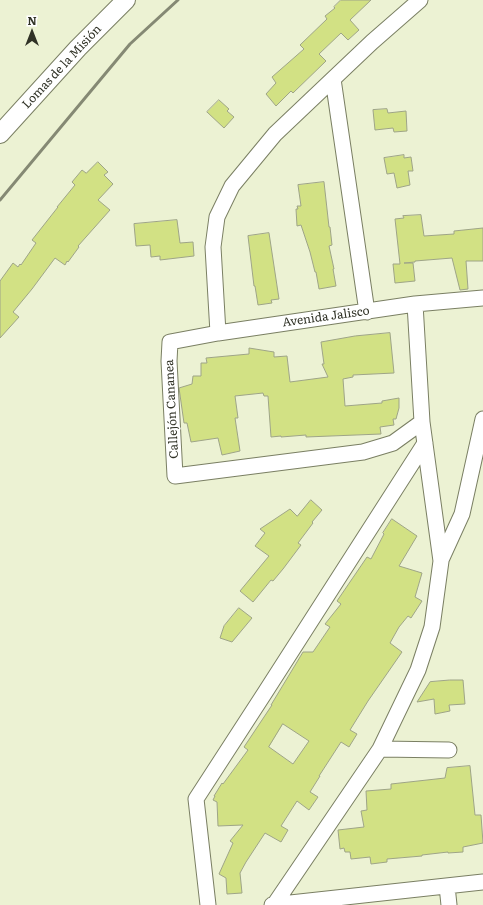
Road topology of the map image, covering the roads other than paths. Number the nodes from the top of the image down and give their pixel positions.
1 (126, 0) edge
2 (420, 0) edge
3 (333, 79) junction
4 (0, 134) edge
5 (483, 298) edge
6 (415, 304) junction
7 (367, 312) junction
8 (218, 333) junction
9 (170, 342) joint
10 (483, 419) edge
11 (422, 422) junction
12 (425, 443) junction
13 (441, 561) junction
14 (380, 749) junction
15 (449, 750) dead end
16 (483, 882) edge
17 (447, 886) junction
18 (208, 905) edge
19 (273, 905) edge
20 (448, 905) edge

1 - 4 street, Lomas de la Misión
2 - 3 street
3 - 7 street
3 - 8 street
5 - 6 street, Avenida Jalisco
6 - 7 street, Avenida Jalisco
6 - 11 street
7 - 8 street, Avenida Jalisco
8 - 9 street, Avenida Jalisco
9 - 11 street, Callejón Cananea
10 - 13 street
11 - 12 street
12 - 13 street
12 - 18 street
13 - 14 street
14 - 15 street
14 - 19 street
16 - 17 street
17 - 19 street
17 - 20 street

